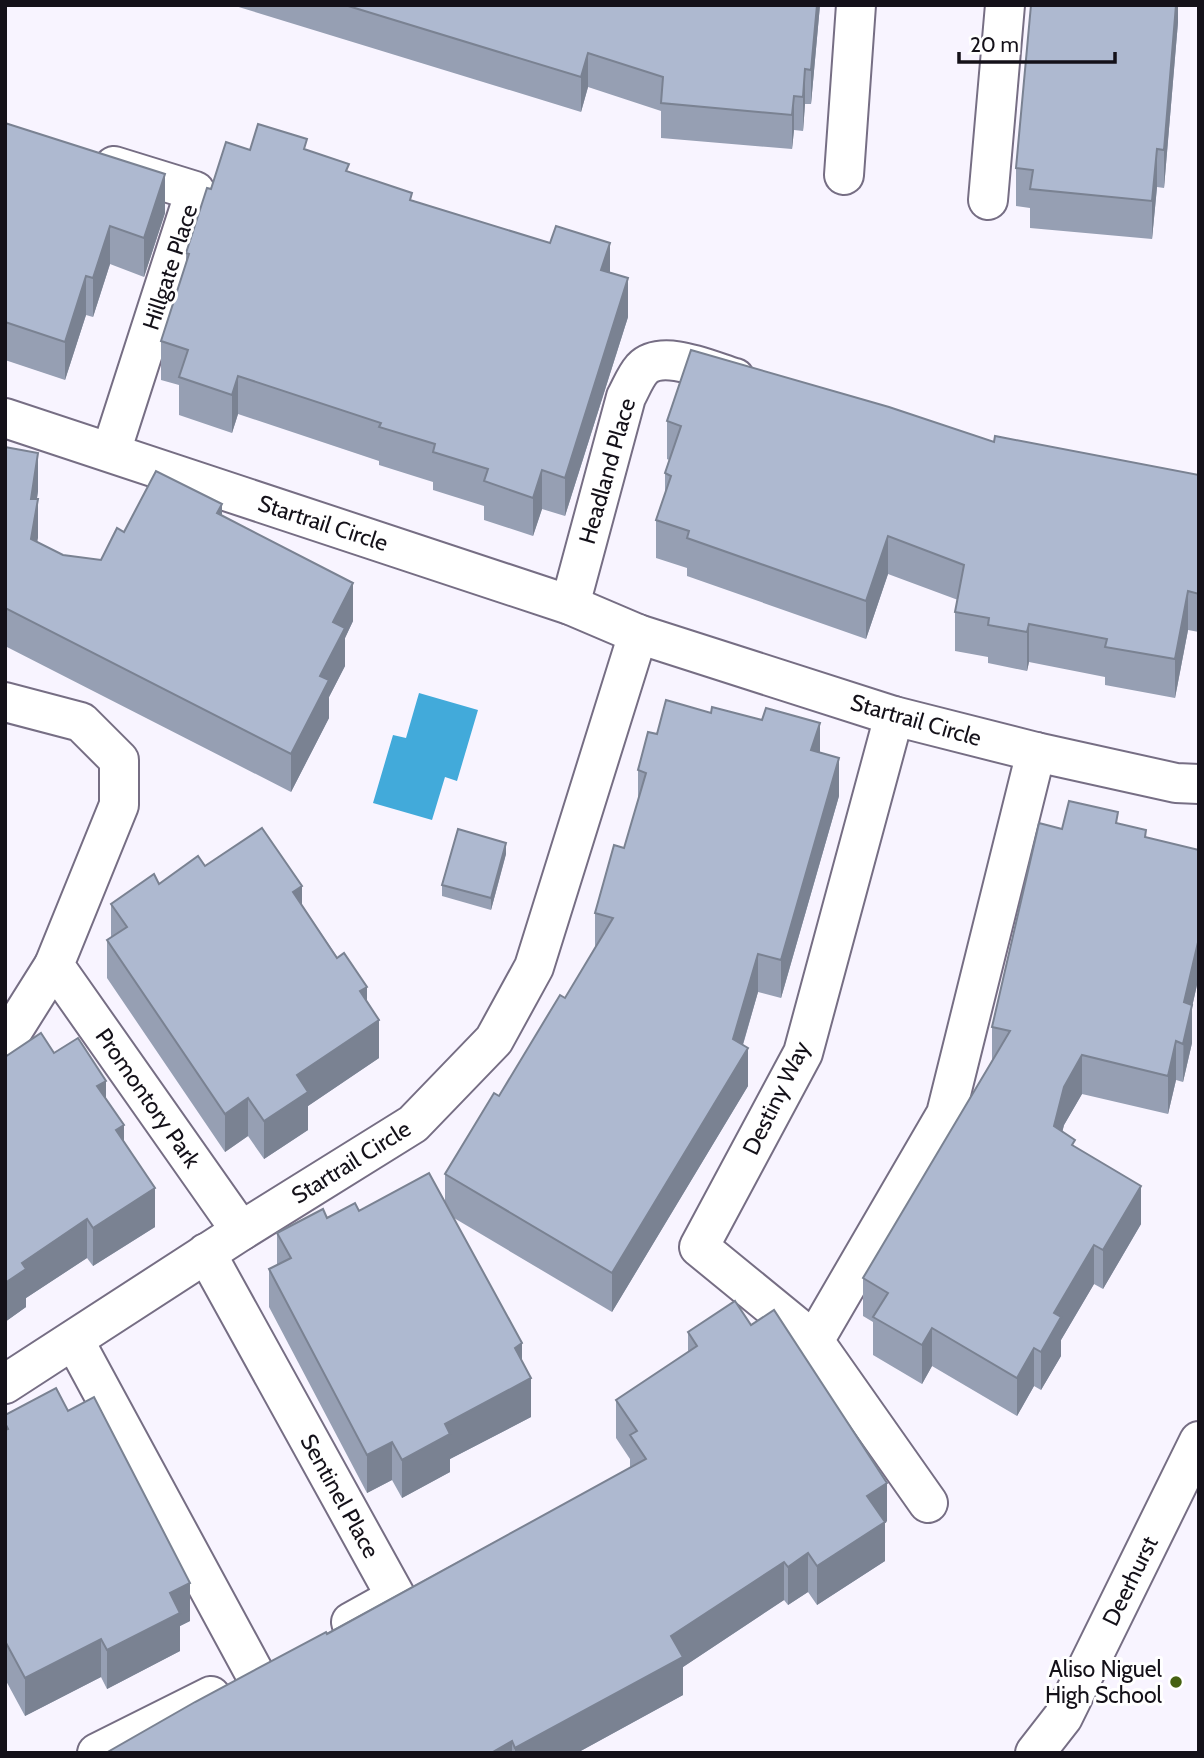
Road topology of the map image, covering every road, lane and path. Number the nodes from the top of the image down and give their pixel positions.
1 (856, 5) edge
2 (1005, 5) edge
3 (81, 156) edge
4 (844, 175) dead end
5 (988, 200) dead end
6 (762, 386) edge
7 (5, 418) edge
8 (111, 452) junction
9 (570, 605) junction
10 (638, 634) junction
11 (5, 702) edge
12 (894, 716) junction
13 (1037, 752) junction
14 (1199, 784) edge
15 (54, 965) junction
16 (5, 1043) edge
17 (241, 1231) junction
18 (206, 1253) junction
19 (74, 1340) junction
20 (814, 1341) junction
21 (5, 1384) edge
22 (1199, 1441) edge
23 (928, 1503) dead end
24 (326, 1636) edge
25 (290, 1655) edge
26 (255, 1674) junction
27 (97, 1753) edge
28 (1035, 1753) edge

1 - 4 street
2 - 5 street
3 - 8 street, Hillgate Place
6 - 9 street, Headland Place
7 - 8 street, Startrail Circle
8 - 9 street, Startrail Circle
9 - 10 street, Startrail Circle
10 - 12 street, Startrail Circle
10 - 17 street, Startrail Circle
11 - 15 street
12 - 13 street, Startrail Circle
12 - 20 street, Destiny Way
13 - 14 street, Startrail Circle
13 - 20 street
15 - 16 street
15 - 17 street, Promontory Park
17 - 18 street, Startrail Circle
18 - 19 street, Startrail Circle
18 - 24 street, Sentinel Place
19 - 21 street, Startrail Circle
19 - 26 street
20 - 23 street, Destiny Way
22 - 28 street, Deerhurst
25 - 26 street
26 - 27 street

